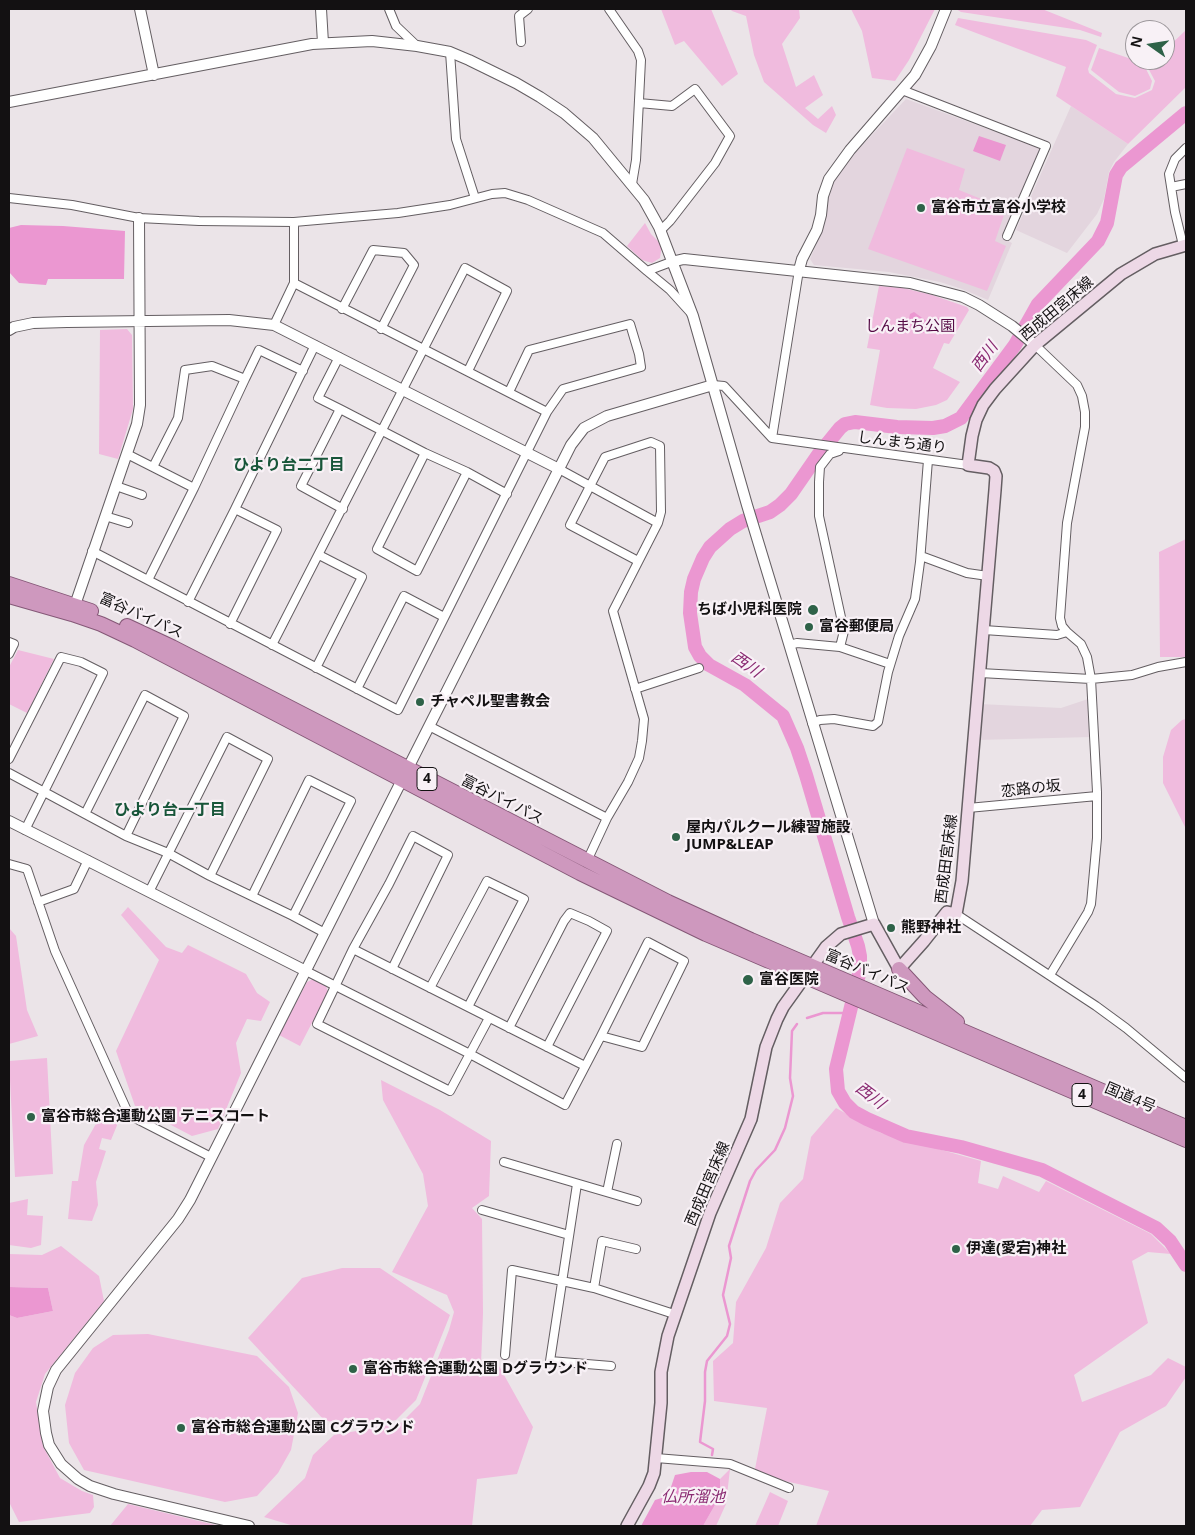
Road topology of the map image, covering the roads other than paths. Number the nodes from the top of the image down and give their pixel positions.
1 (140, 9) edge
2 (321, 9) edge
3 (389, 9) edge
4 (528, 9) edge
5 (610, 9) edge
6 (946, 9) edge
7 (521, 42) dead end
8 (323, 43) junction
9 (418, 46) junction
10 (450, 52) junction
11 (154, 75) junction
12 (902, 90) junction
13 (9, 102) edge
14 (639, 103) junction
15 (1186, 148) edge
16 (632, 184) junction
17 (1186, 184) edge
18 (1172, 187) junction
19 (9, 198) edge
20 (475, 198) junction
21 (139, 218) junction
22 (294, 222) junction
23 (660, 231) junction
24 (1007, 236) dead end
25 (1185, 245) edge
26 (671, 262) junction
27 (799, 270) junction
28 (647, 271) junction
29 (294, 283) junction
30 (342, 309) junction
31 (693, 316) junction
32 (140, 321) junction
33 (274, 325) junction
34 (381, 329) junction
35 (9, 330) edge
36 (1032, 342) junction
37 (315, 345) junction
38 (423, 349) junction
39 (339, 357) junction
40 (303, 371) junction
41 (468, 371) junction
42 (246, 380) junction
43 (713, 385) junction
44 (402, 389) junction
45 (509, 392) junction
46 (340, 409) junction
47 (547, 412) junction
48 (382, 430) junction
49 (772, 438) junction
50 (836, 448) junction
51 (527, 452) junction
52 (425, 453) junction
53 (127, 454) junction
54 (928, 460) junction
55 (968, 465) junction
56 (154, 467) junction
57 (559, 469) junction
58 (467, 472) junction
59 (116, 486) junction
60 (590, 486) junction
61 (194, 488) junction
62 (507, 494) junction
63 (142, 495) dead end
64 (236, 509) junction
65 (343, 509) junction
66 (105, 516) junction
67 (128, 522) dead end
68 (658, 523) junction
69 (92, 552) junction
70 (319, 555) junction
71 (920, 556) junction
72 (638, 561) junction
73 (988, 576) junction
74 (148, 580) junction
75 (9, 584) edge
76 (9, 596) edge
77 (188, 602) junction
78 (75, 605) junction
79 (444, 618) junction
80 (230, 624) junction
81 (984, 630) junction
82 (1067, 632) junction
83 (9, 642) edge
84 (789, 645) junction
85 (272, 646) junction
86 (840, 647) junction
87 (9, 654) edge
88 (1186, 662) edge
89 (890, 664) junction
90 (316, 668) junction
91 (699, 668) dead end
92 (980, 673) junction
93 (1091, 679) junction
94 (357, 688) junction
95 (635, 688) junction
96 (812, 723) junction
97 (429, 726) junction
98 (9, 759) edge
99 (9, 773) edge
100 (405, 774) junction
101 (45, 792) junction
102 (1097, 796) junction
103 (968, 808) junction
104 (86, 814) junction
105 (607, 818) junction
106 (9, 821) edge
107 (26, 830) junction
108 (126, 836) junction
109 (168, 854) junction
110 (88, 860) junction
111 (587, 861) junction
112 (9, 864) edge
113 (210, 876) junction
114 (149, 892) junction
115 (252, 896) junction
116 (38, 902) junction
117 (956, 914) junction
118 (293, 916) junction
119 (870, 926) junction
120 (325, 933) junction
121 (353, 949) junction
122 (392, 968) junction
123 (899, 969) junction
124 (306, 971) junction
125 (809, 971) junction
126 (1050, 974) junction
127 (336, 987) junction
128 (430, 988) junction
129 (468, 1007) junction
130 (489, 1018) junction
131 (509, 1028) junction
132 (601, 1036) junction
133 (981, 1046) junction
134 (547, 1047) junction
135 (470, 1054) junction
136 (585, 1066) junction
137 (1186, 1078) edge
138 (1186, 1127) edge
139 (1186, 1140) edge
140 (617, 1144) dead end
141 (211, 1157) junction
142 (504, 1162) dead end
143 (577, 1184) junction
144 (607, 1192) junction
145 (637, 1201) dead end
146 (482, 1210) dead end
147 (569, 1235) junction
148 (636, 1249) dead end
149 (562, 1281) junction
150 (594, 1288) junction
151 (674, 1314) junction
152 (505, 1355) dead end
153 (611, 1366) dead end
154 (656, 1458) junction
155 (788, 1488) dead end
156 (249, 1526) edge
157 (627, 1526) edge

1 - 11 street
2 - 8 street
3 - 9 street
4 - 7 street
5 - 14 street
6 - 12 street
8 - 9 street
8 - 11 street
9 - 10 street
10 - 16 street
10 - 20 street
11 - 13 street
12 - 24 street
12 - 27 street
14 - 16 street
14 - 23 street
15 - 18 street
16 - 23 street
17 - 18 street
18 - 25 street
19 - 21 street
20 - 22 street
20 - 28 street
21 - 22 street
21 - 32 street
22 - 29 street
23 - 26 street
25 - 36 main road, 西成田宮床線
26 - 27 street
26 - 28 street
26 - 31 street
27 - 36 street
27 - 49 street
28 - 31 street
29 - 30 street
29 - 33 street
30 - 34 street
30 - 34 street
31 - 43 street
32 - 33 street
32 - 35 street
32 - 53 street
33 - 37 street
34 - 38 street
36 - 55 main road, 西成田宮床線
36 - 82 street
37 - 39 street
37 - 40 street
38 - 41 street
38 - 41 street
38 - 44 street
39 - 44 street
39 - 46 street
40 - 42 street
40 - 64 street
41 - 45 street
42 - 56 street
42 - 61 street
43 - 49 street
43 - 57 street
43 - 84 street
44 - 48 street
44 - 51 street
45 - 47 street
45 - 47 street
46 - 48 street
46 - 65 street
47 - 51 street
48 - 52 street
48 - 65 street
49 - 50 street, しんまち通り
50 - 54 street, しんまち通り
50 - 86 street
51 - 57 street
51 - 62 street
52 - 58 street
52 - 58 street
53 - 56 street
53 - 59 street
54 - 55 street, しんまち通り
54 - 71 street
55 - 73 main road, 西成田宮床線
56 - 61 street
57 - 60 street
57 - 97 street
58 - 62 street
59 - 63 street
59 - 66 street
60 - 68 street
60 - 68 street
60 - 72 street
61 - 74 street
62 - 79 street
64 - 77 street
64 - 80 street
65 - 70 street
66 - 67 street
66 - 69 street
68 - 72 street
69 - 74 street
69 - 78 street
70 - 85 street
70 - 90 street
71 - 73 street
71 - 89 street
72 - 95 street
73 - 81 main road, 西成田宮床線
74 - 77 street
75 - 78 highway, 富谷バイパス / 4
76 - 100 highway, 富谷バイパス / 4
77 - 80 street
78 - 100 highway, 富谷バイパス / 4
79 - 94 street
79 - 94 street
80 - 85 street
81 - 82 street
81 - 92 main road, 西成田宮床線
82 - 93 street
83 - 87 street
84 - 86 street
84 - 96 street
85 - 90 street
86 - 89 street
88 - 93 street
89 - 96 street
90 - 94 street
91 - 95 street
92 - 93 street
92 - 103 main road, 西成田宮床線
93 - 102 street
95 - 105 street
96 - 119 street
97 - 100 street
97 - 105 street
98 - 101 street
99 - 101 street
100 - 111 highway, 富谷バイパス / 4
100 - 120 street
100 - 125 highway, 富谷バイパス / 4
101 - 104 street
101 - 107 street
102 - 103 street, 恋路の坂
102 - 126 street
103 - 117 main road, 西成田宮床線
104 - 108 street
104 - 108 street
105 - 111 street
106 - 107 street
107 - 110 street
108 - 109 street
109 - 113 street
109 - 113 street
109 - 114 street
110 - 114 street
110 - 116 street
111 - 125 highway, 富谷バイパス / 4
112 - 116 street
113 - 115 street
114 - 124 street
115 - 118 street
115 - 118 street
116 - 141 street
117 - 123 main road, 西成田宮床線
117 - 126 street
118 - 120 street
119 - 123 main road
119 - 125 main road, 西成田宮床線
120 - 124 street
121 - 122 street
121 - 122 street
121 - 127 street
122 - 128 street
123 - 133 highway
124 - 127 street
124 - 141 street
125 - 133 highway, 富谷バイパス / 4
125 - 151 main road, 西成田宮床線
126 - 137 street
127 - 135 street
127 - 135 street
128 - 129 street
128 - 129 street
129 - 130 street
130 - 131 street
130 - 135 street
131 - 134 street
131 - 134 street
132 - 132 street
132 - 136 street
133 - 138 highway, 国道4号 / 4
133 - 139 highway, 国道4号 / 4
134 - 136 street
135 - 136 street
140 - 144 street
141 - 156 street
142 - 143 street
143 - 144 street
143 - 147 street
144 - 145 street
146 - 147 street
147 - 149 street
148 - 150 street
149 - 150 street
149 - 152 street
149 - 153 street
150 - 151 street
151 - 154 main road, 西成田宮床線
154 - 155 street
154 - 157 main road, 西成田宮床線

